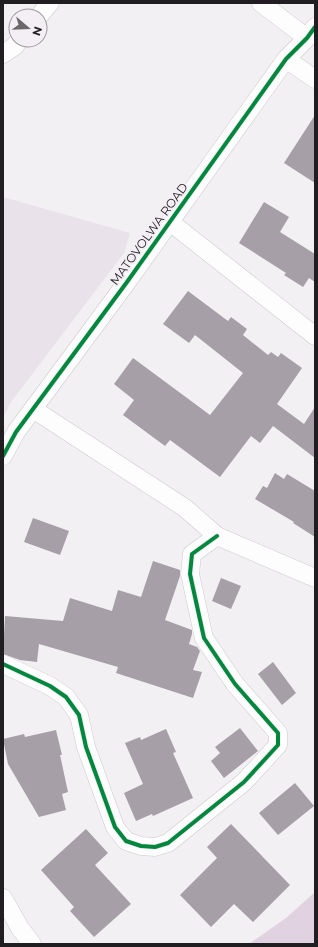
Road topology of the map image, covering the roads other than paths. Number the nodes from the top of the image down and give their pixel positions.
1 (261, 3) edge
2 (311, 32) edge
3 (12, 48) edge
4 (3, 54) edge
5 (286, 59) junction
6 (315, 78) edge
7 (170, 222) junction
8 (315, 336) edge
9 (33, 408) junction
10 (3, 456) edge
11 (217, 536) junction
12 (315, 578) edge
13 (3, 664) edge
14 (3, 898) edge
15 (32, 944) edge

1 - 2 street
2 - 5 street, MATOVOLWA ROAD
3 - 4 street
5 - 6 street
5 - 7 street, MATOVOLWA ROAD
7 - 8 street
7 - 9 street, MATOVOLWA ROAD
9 - 10 street, MATOVOLWA ROAD
9 - 11 street
11 - 12 street
11 - 13 street
14 - 15 street

